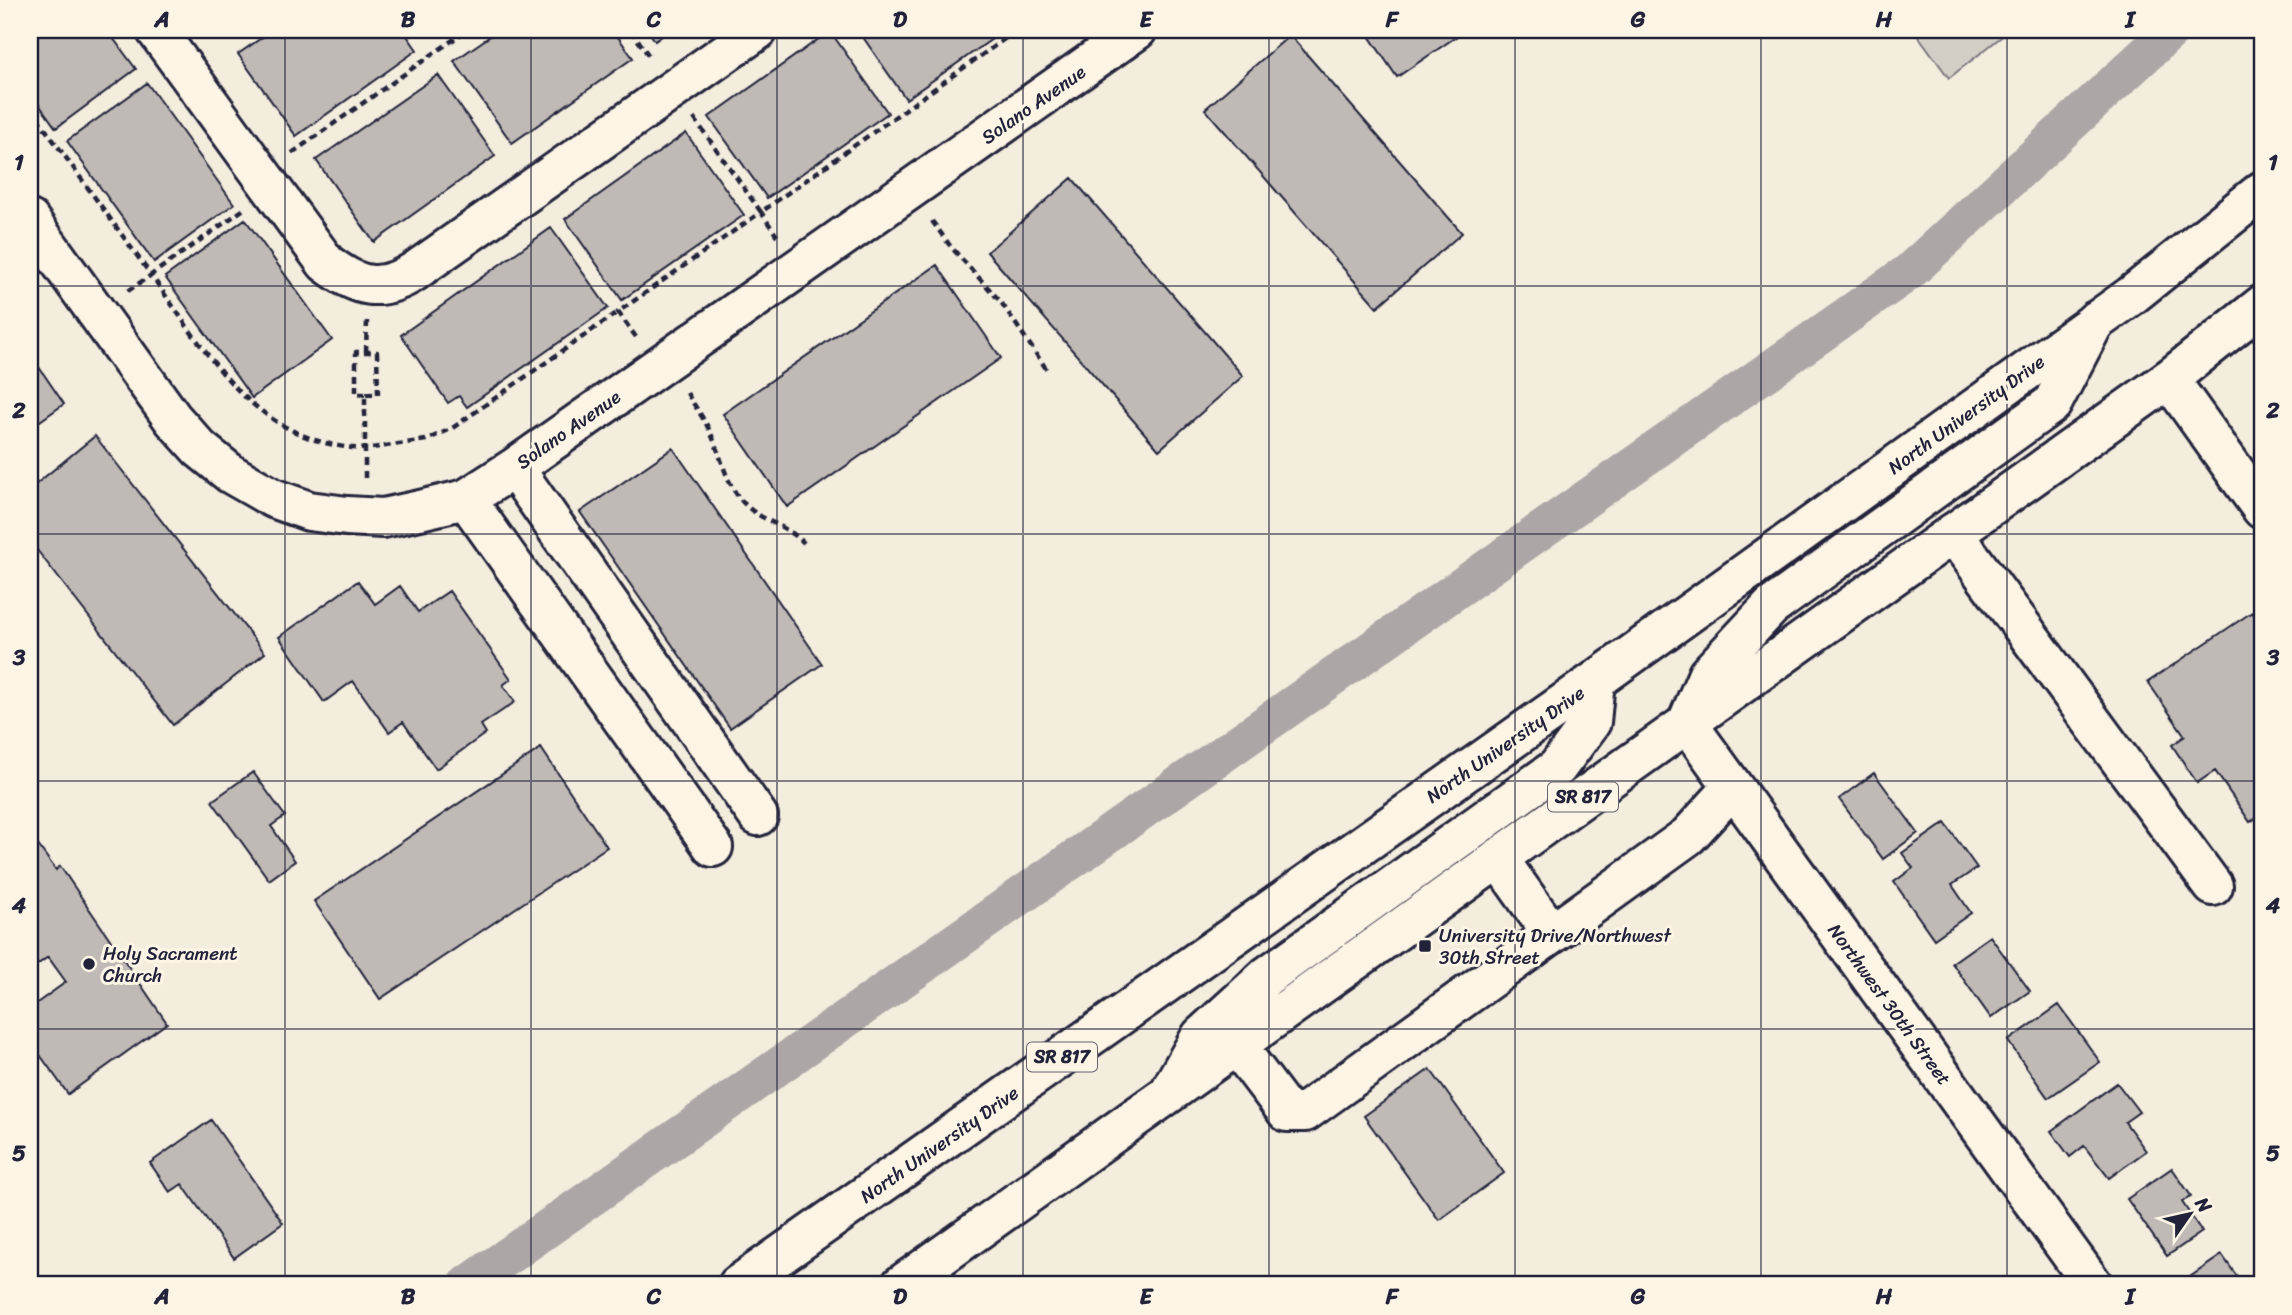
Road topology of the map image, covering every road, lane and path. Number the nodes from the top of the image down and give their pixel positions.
1 (467, 30) edge
2 (631, 30) edge
3 (758, 30) edge
4 (1017, 30) edge
5 (1052, 30) edge
6 (1138, 30) edge
7 (173, 36) edge
8 (1058, 39) dead end
9 (653, 61) dead end
10 (30, 108) edge
11 (692, 116) dead end
12 (291, 154) dead end
13 (2262, 191) edge
14 (248, 206) dead end
15 (761, 212) junction
16 (30, 220) edge
17 (932, 221) dead end
18 (777, 236) dead end
19 (150, 275) junction
20 (128, 291) dead end
21 (2262, 305) edge
22 (618, 312) junction
23 (368, 316) dead end
24 (2095, 321) junction
25 (636, 337) dead end
26 (366, 352) junction
27 (1047, 370) dead end
28 (2169, 379) junction
29 (687, 393) dead end
30 (365, 394) junction
31 (365, 449) junction
32 (514, 468) junction
33 (365, 478) dead end
34 (466, 499) junction
35 (2262, 509) edge
36 (1953, 533) junction
37 (804, 543) dead end
38 (623, 624) junction
39 (577, 656) junction
40 (1595, 681) junction
41 (664, 682) junction
42 (618, 713) junction
43 (1687, 723) junction
44 (1733, 787) junction
45 (758, 816) dead end
46 (713, 846) dead end
47 (1498, 858) junction
48 (2213, 886) dead end
49 (1552, 933) junction
50 (1237, 1046) junction
51 (1167, 1096) junction
52 (738, 1285) edge
53 (901, 1285) edge
54 (2093, 1285) edge

1 - 12 path
2 - 9 path
3 - 7 main road
4 - 15 path
5 - 8 path
6 - 32 main road, Solano Avenue
10 - 19 path
11 - 15 path
13 - 24 main road, North University Drive / SR 817
14 - 19 path
15 - 18 path
15 - 22 path
16 - 34 main road, Solano Avenue
17 - 27 path
19 - 20 path
19 - 31 path
21 - 28 main road, SR 817
22 - 25 path
22 - 31 path
23 - 26 path
24 - 40 main road, North University Drive / SR 817
24 - 43 main road
26 - 30 path
26 - 30 path
28 - 35 main road
28 - 36 main road, SR 817
29 - 37 path
30 - 31 path
31 - 33 path
32 - 34 main road, Solano Avenue
32 - 38 main road
34 - 39 main road
36 - 43 main road, SR 817
36 - 48 main road
38 - 39 main road
38 - 41 main road
39 - 42 main road
40 - 51 main road
40 - 52 main road, North University Drive / SR 817
41 - 42 main road
41 - 45 main road
42 - 46 main road
43 - 44 main road, Northwest 30th Street
43 - 47 main road, SR 817
44 - 49 main road
44 - 54 main road, Northwest 30th Street
47 - 49 main road
47 - 50 main road, SR 817
49 - 50 main road
50 - 51 main road, SR 817
51 - 53 main road, SR 817

